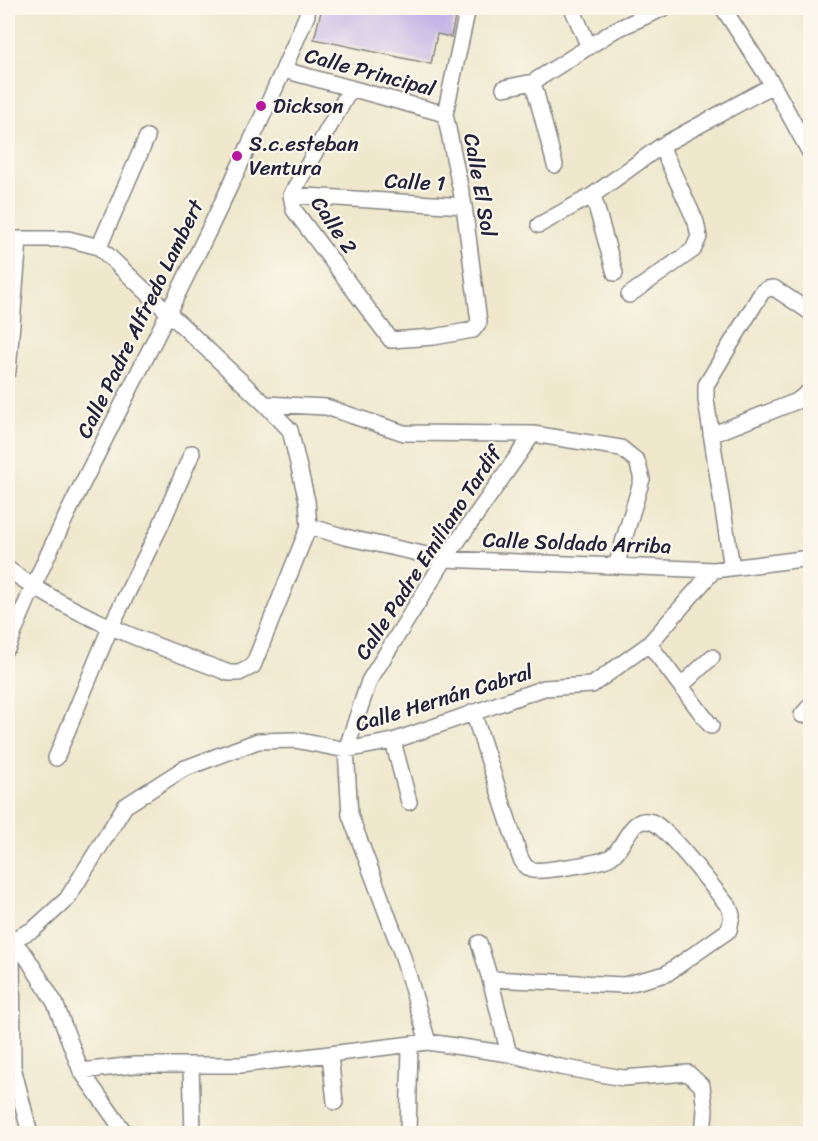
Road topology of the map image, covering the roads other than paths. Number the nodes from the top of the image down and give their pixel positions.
1 (307, 8) edge
2 (468, 8) edge
3 (572, 8) edge
4 (664, 8) edge
5 (723, 8) edge
6 (589, 47) junction
7 (284, 70) junction
8 (533, 82) junction
9 (773, 85) junction
10 (351, 88) junction
11 (504, 88) dead end
12 (445, 114) junction
13 (147, 137) dead end
14 (661, 146) junction
15 (810, 153) edge
16 (555, 165) dead end
17 (291, 195) junction
18 (593, 195) junction
19 (464, 206) junction
20 (539, 225) dead end
21 (13, 239) edge
22 (99, 247) junction
23 (615, 273) dead end
24 (629, 296) dead end
25 (810, 312) edge
26 (168, 313) junction
27 (434, 337) joint
28 (8, 371) edge
29 (810, 391) edge
30 (265, 404) junction
31 (533, 434) junction
32 (711, 435) junction
33 (192, 453) dead end
34 (309, 526) junction
35 (810, 558) edge
36 (445, 559) junction
37 (616, 566) junction
38 (732, 568) junction
39 (8, 569) edge
40 (714, 570) junction
41 (31, 587) junction
42 (110, 628) junction
43 (649, 644) junction
44 (8, 647) edge
45 (712, 657) dead end
46 (681, 686) junction
47 (473, 712) junction
48 (711, 726) dead end
49 (393, 741) junction
50 (346, 750) junction
51 (56, 758) dead end
52 (409, 802) dead end
53 (10, 940) edge
54 (479, 943) dead end
55 (490, 979) junction
56 (428, 1042) junction
57 (410, 1046) junction
58 (509, 1054) junction
59 (330, 1055) junction
60 (191, 1065) junction
61 (81, 1071) junction
62 (335, 1102) dead end
63 (30, 1134) edge
64 (125, 1134) edge
65 (193, 1134) edge
66 (408, 1134) edge
67 (703, 1134) edge

1 - 7 street, Calle Padre Alfredo Lambert
2 - 12 street, Calle El Sol
3 - 6 street
4 - 6 street
5 - 9 street
6 - 8 street
7 - 10 street, Calle Principal
7 - 26 street, Calle Padre Alfredo Lambert
8 - 11 street
8 - 16 street
9 - 14 street
9 - 15 street
10 - 12 street, Calle Principal
10 - 17 street, Calle 2
12 - 19 street, Calle El Sol
13 - 22 street
14 - 18 street
14 - 24 street
17 - 19 street, Calle 1
17 - 27 street, Calle 2
18 - 20 street
18 - 23 street
19 - 27 street, Calle El Sol
21 - 22 street
21 - 28 street
22 - 26 street
25 - 32 street
26 - 30 street
26 - 41 street, Calle Padre Alfredo Lambert
29 - 32 street
30 - 31 street
30 - 34 street
31 - 36 street, Calle Padre Emiliano Tardif
31 - 37 street
32 - 38 street
33 - 42 street
34 - 36 street, Calle Soldado Arriba
34 - 42 street
35 - 38 street, Calle Soldado Arriba
36 - 37 street, Calle Soldado Arriba
36 - 50 street, Calle Padre Emiliano Tardif
37 - 40 street, Calle Soldado Arriba
38 - 40 street, Calle Soldado Arriba
39 - 41 street
40 - 43 street, Calle Hernán Cabral
41 - 42 street
41 - 44 street, Calle Padre Alfredo Lambert
42 - 51 street
43 - 46 street
43 - 47 street, Calle Hernán Cabral
45 - 46 street
46 - 48 street
47 - 49 street, Calle Hernán Cabral
47 - 55 street
49 - 50 street, Calle Hernán Cabral
49 - 52 street
50 - 53 street, Calle Hernán Cabral
50 - 56 street, Calle Padre Emiliano Tardif
53 - 61 street
53 - 63 street
54 - 55 street
55 - 58 street
56 - 57 street
56 - 58 street
57 - 59 street
57 - 66 street
58 - 67 street
59 - 60 street
59 - 62 street
60 - 61 street
60 - 65 street
61 - 64 street

